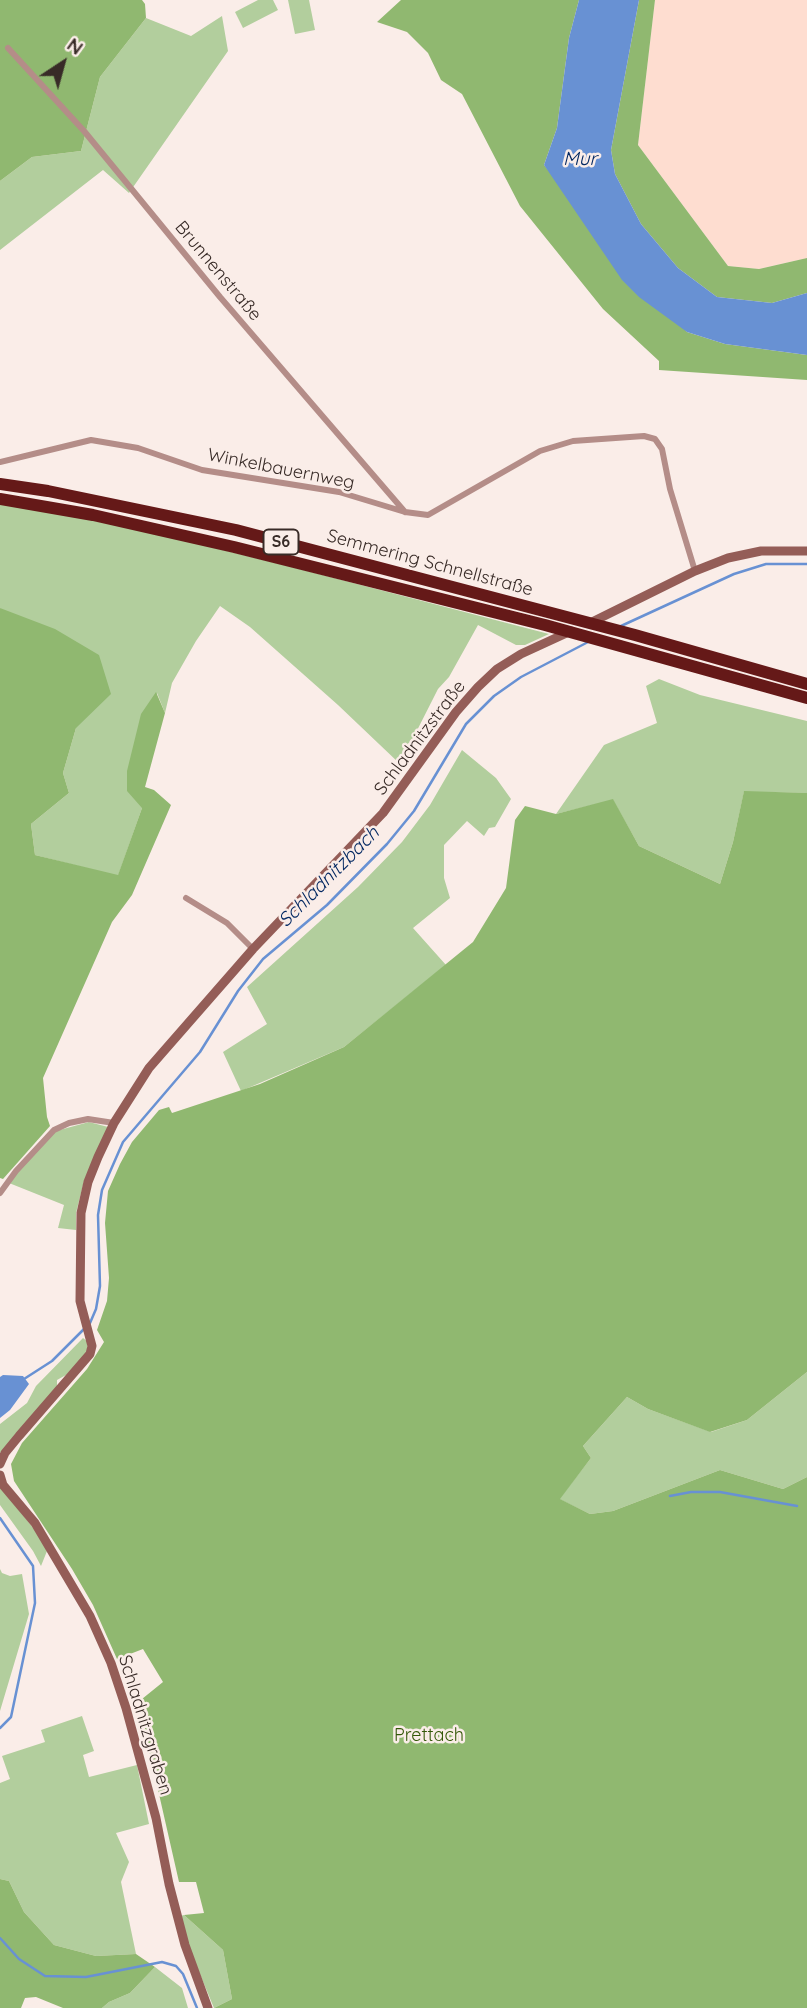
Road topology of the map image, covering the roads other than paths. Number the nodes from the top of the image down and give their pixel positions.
1 (8, 48) dead end
2 (0, 462) edge
3 (0, 484) edge
4 (0, 499) edge
5 (405, 512) junction
6 (807, 551) edge
7 (695, 571) junction
8 (807, 684) edge
9 (807, 698) edge
10 (186, 898) dead end
11 (253, 949) junction
12 (114, 1124) junction
13 (0, 1193) edge
14 (0, 1464) edge
15 (0, 1475) edge
16 (208, 2008) edge

1 - 5 street, Brunnenstraße
2 - 5 street, Winkelbauernweg
3 - 8 highway, Semmering Schnellstraße / S6
4 - 9 highway, Semmering Schnellstraße / S6
5 - 7 street, Winkelbauernweg
6 - 7 street, Schladnitzstraße
7 - 11 street, Schladnitzstraße
10 - 11 street
11 - 12 street, Schladnitzstraße
12 - 13 street
12 - 14 street
15 - 16 street, Schladnitzgraben

